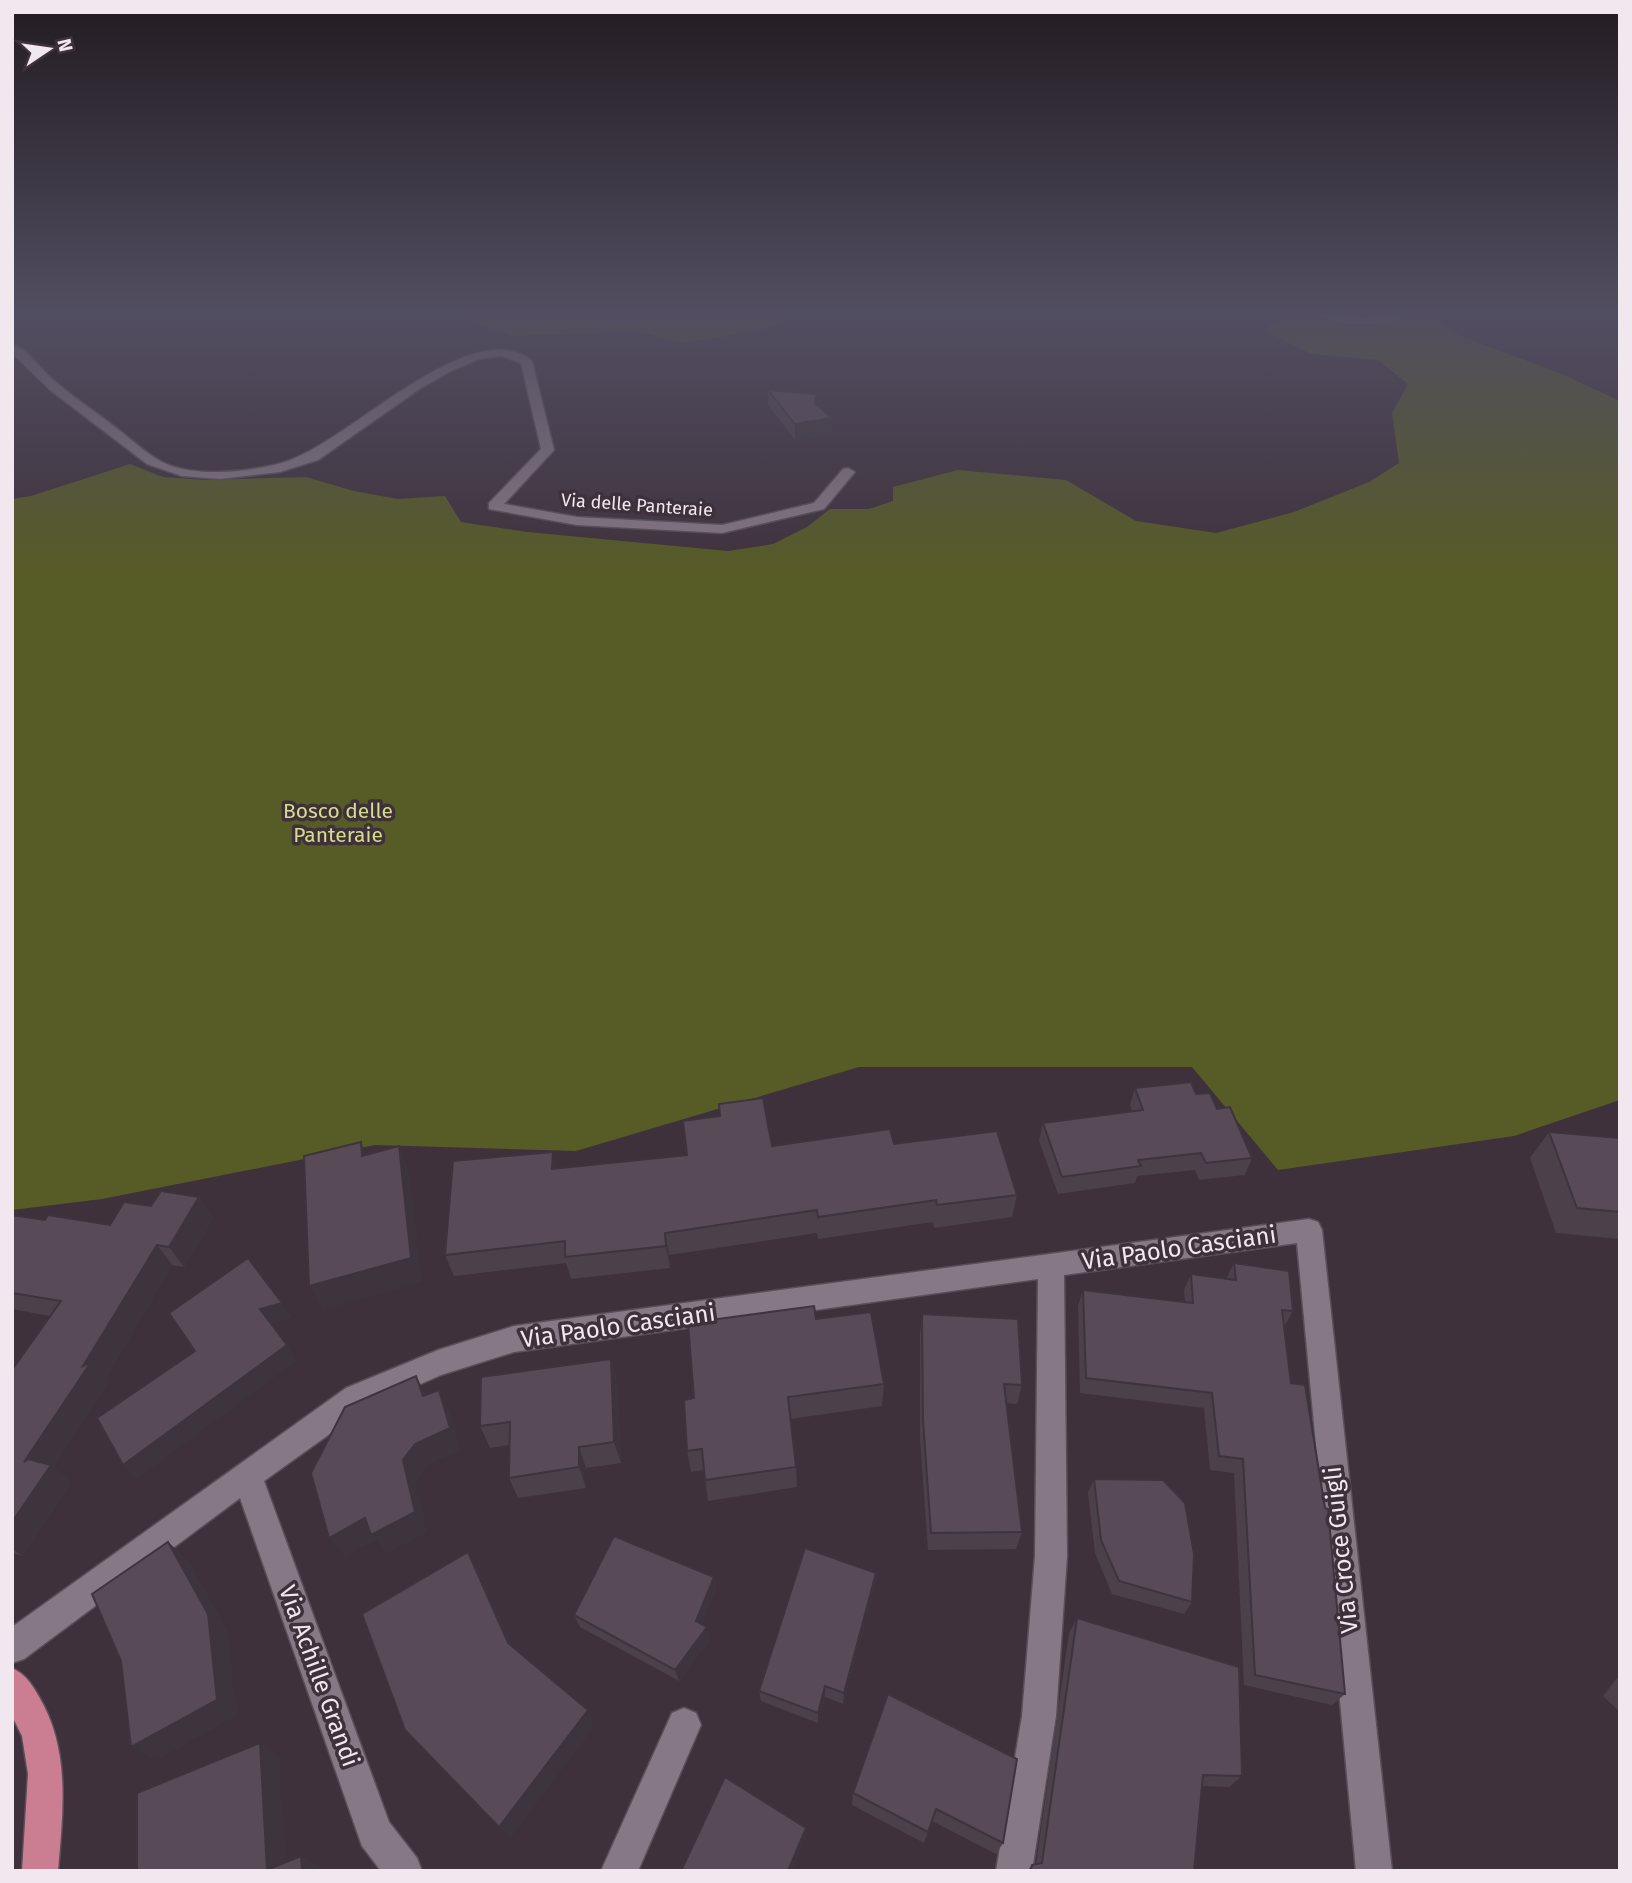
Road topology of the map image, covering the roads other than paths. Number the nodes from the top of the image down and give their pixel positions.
1 (73, 402) edge
2 (393, 402) edge
3 (536, 402) edge
4 (848, 472) dead end
5 (1309, 1230) joint
6 (1051, 1266) junction
7 (247, 1475) junction
8 (12, 1647) edge
9 (12, 1685) edge
10 (684, 1726) dead end
11 (40, 1871) edge
12 (404, 1871) edge
13 (619, 1871) edge
14 (1014, 1871) edge
15 (1374, 1871) edge

1 - 2 street, Via delle Panteraie
3 - 4 street, Via delle Panteraie
5 - 6 street, Via Paolo Casciani
5 - 15 street, Via Croce Guigli
6 - 7 street, Via Paolo Casciani
6 - 14 street
7 - 8 street, Via Paolo Casciani
7 - 12 street, Via Achille Grandi
9 - 11 main road
10 - 13 street

